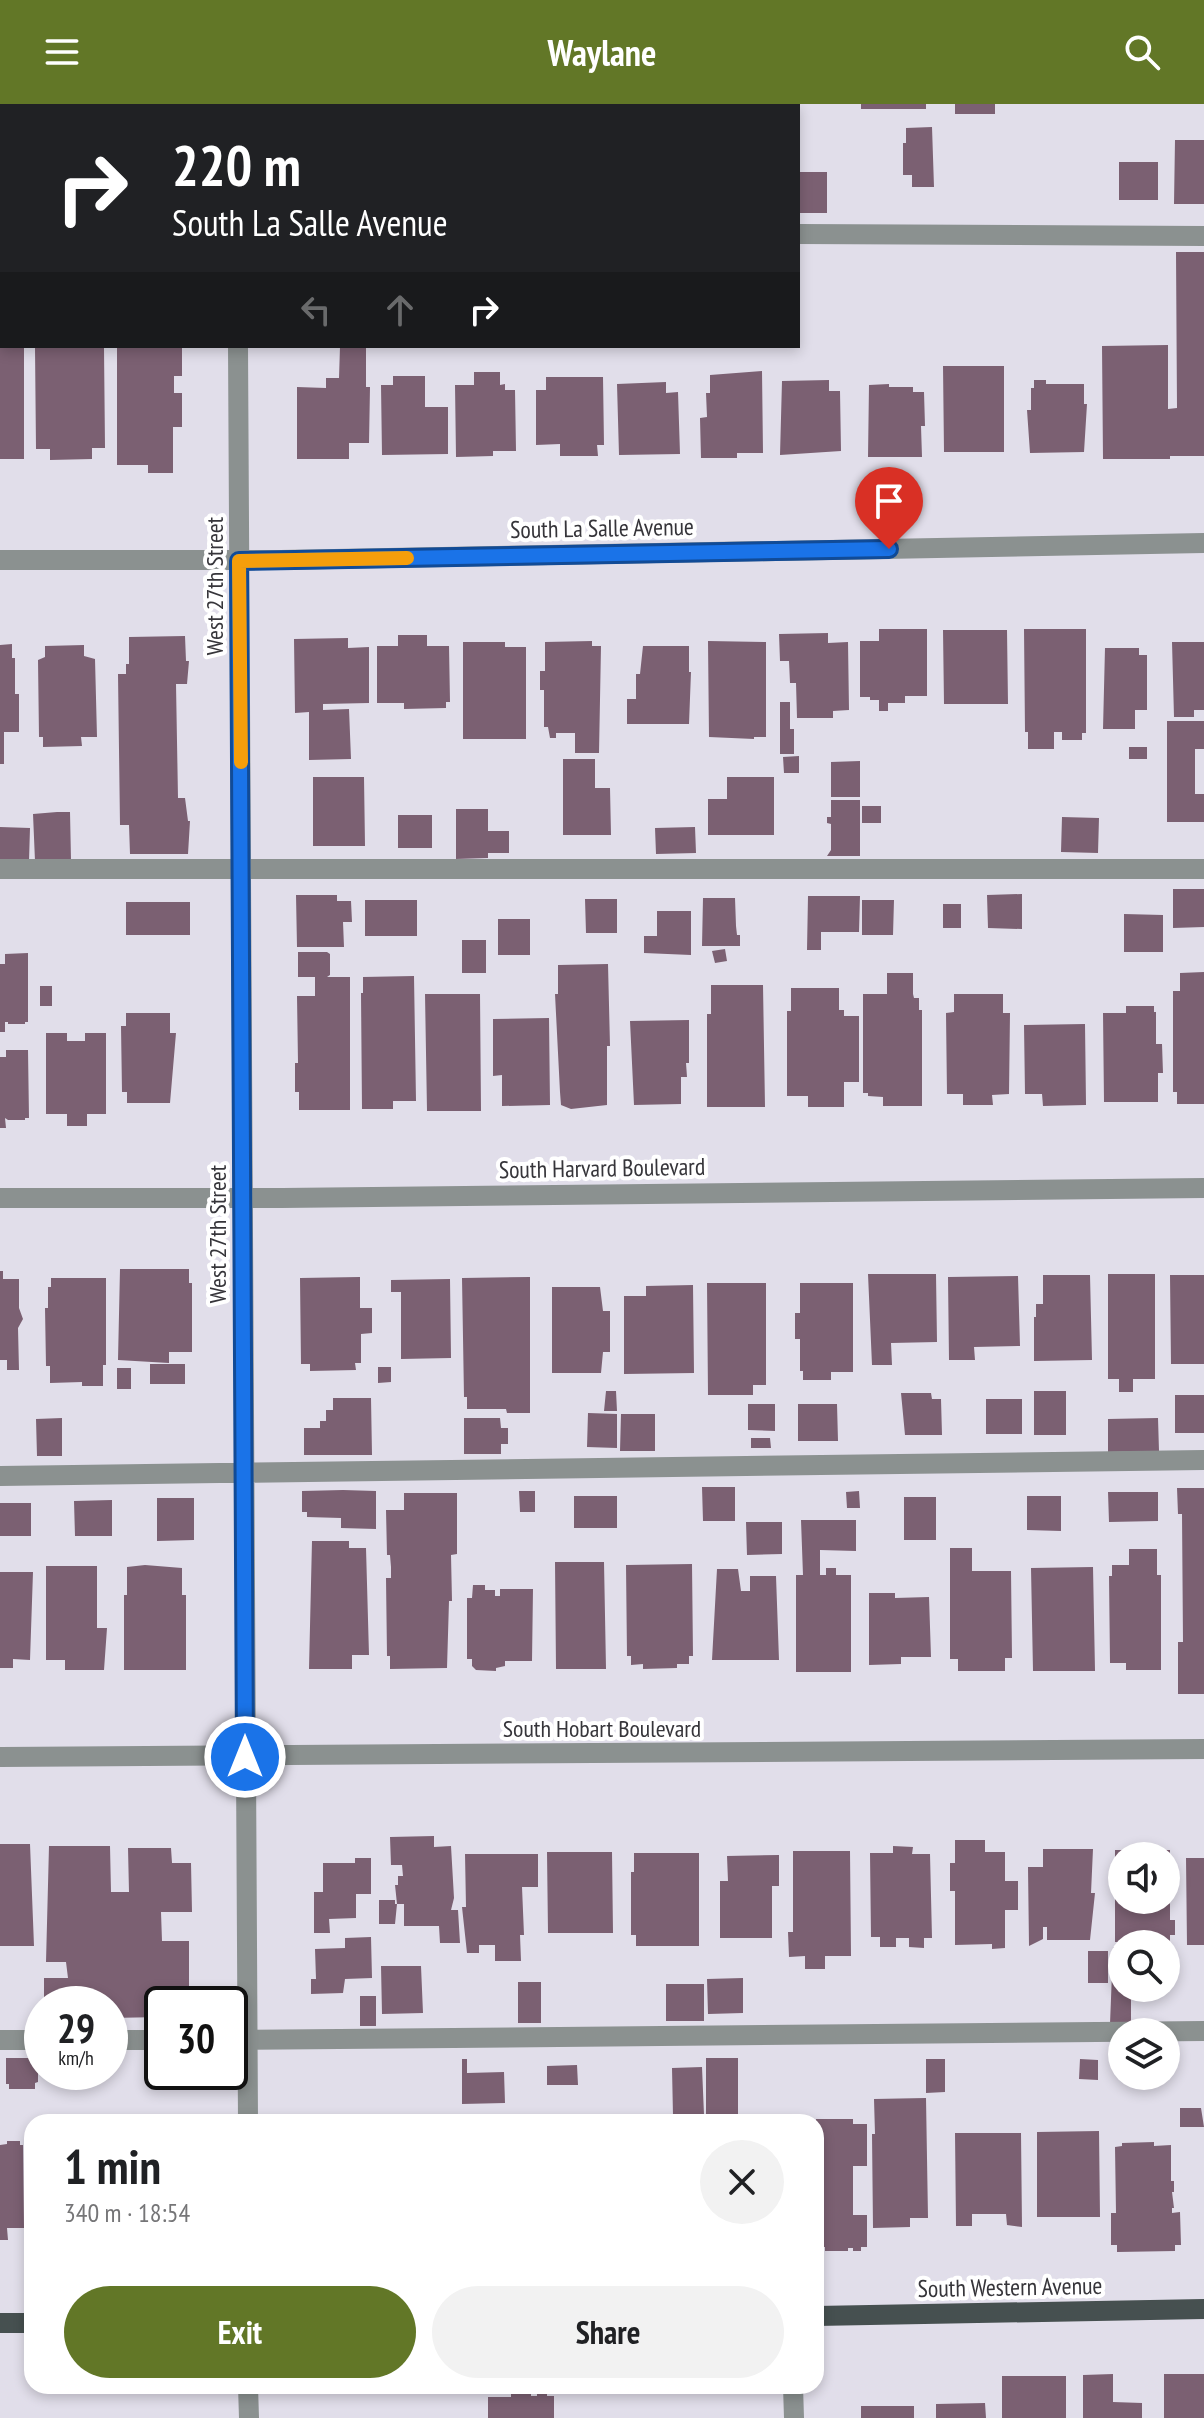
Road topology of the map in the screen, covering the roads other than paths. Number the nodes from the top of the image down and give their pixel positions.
1 (800, 234) edge
2 (1204, 236) edge
3 (238, 348) edge
4 (1204, 543) edge
5 (0, 560) edge
6 (239, 561) junction
7 (241, 868) junction
8 (0, 869) edge
9 (1204, 869) edge
10 (1204, 1188) edge
11 (0, 1198) edge
12 (243, 1198) junction
13 (1204, 1460) edge
14 (244, 1472) junction
15 (0, 1476) edge
16 (1204, 1749) edge
17 (0, 1757) edge
18 (245, 1757) junction
19 (240, 1986) edge
20 (1204, 2031) edge
21 (0, 2040) edge
22 (24, 2040) edge
23 (248, 2040) edge
24 (244, 2090) edge
25 (247, 2114) edge
26 (1204, 2309) edge
27 (824, 2316) edge
28 (0, 2323) edge
29 (24, 2323) edge
30 (248, 2394) edge
31 (793, 2394) edge
32 (249, 2418) edge
33 (794, 2418) edge

1 - 2 street
3 - 6 street, West 27th Street
4 - 6 street, South La Salle Avenue
5 - 6 street, South La Salle Avenue
6 - 7 street, West 27th Street
7 - 8 street
7 - 9 street
7 - 12 street, West 27th Street
10 - 12 street, South Harvard Boulevard
11 - 12 street, South Harvard Boulevard
12 - 14 street, West 27th Street
13 - 14 street
14 - 15 street
14 - 18 street, West 27th Street
16 - 18 street, South Hobart Boulevard
17 - 18 street, South Hobart Boulevard
18 - 19 street, West 27th Street
20 - 23 street
21 - 22 street
24 - 25 street, West 27th Street
26 - 27 main road, South Western Avenue
28 - 29 main road
30 - 32 street
31 - 33 street

